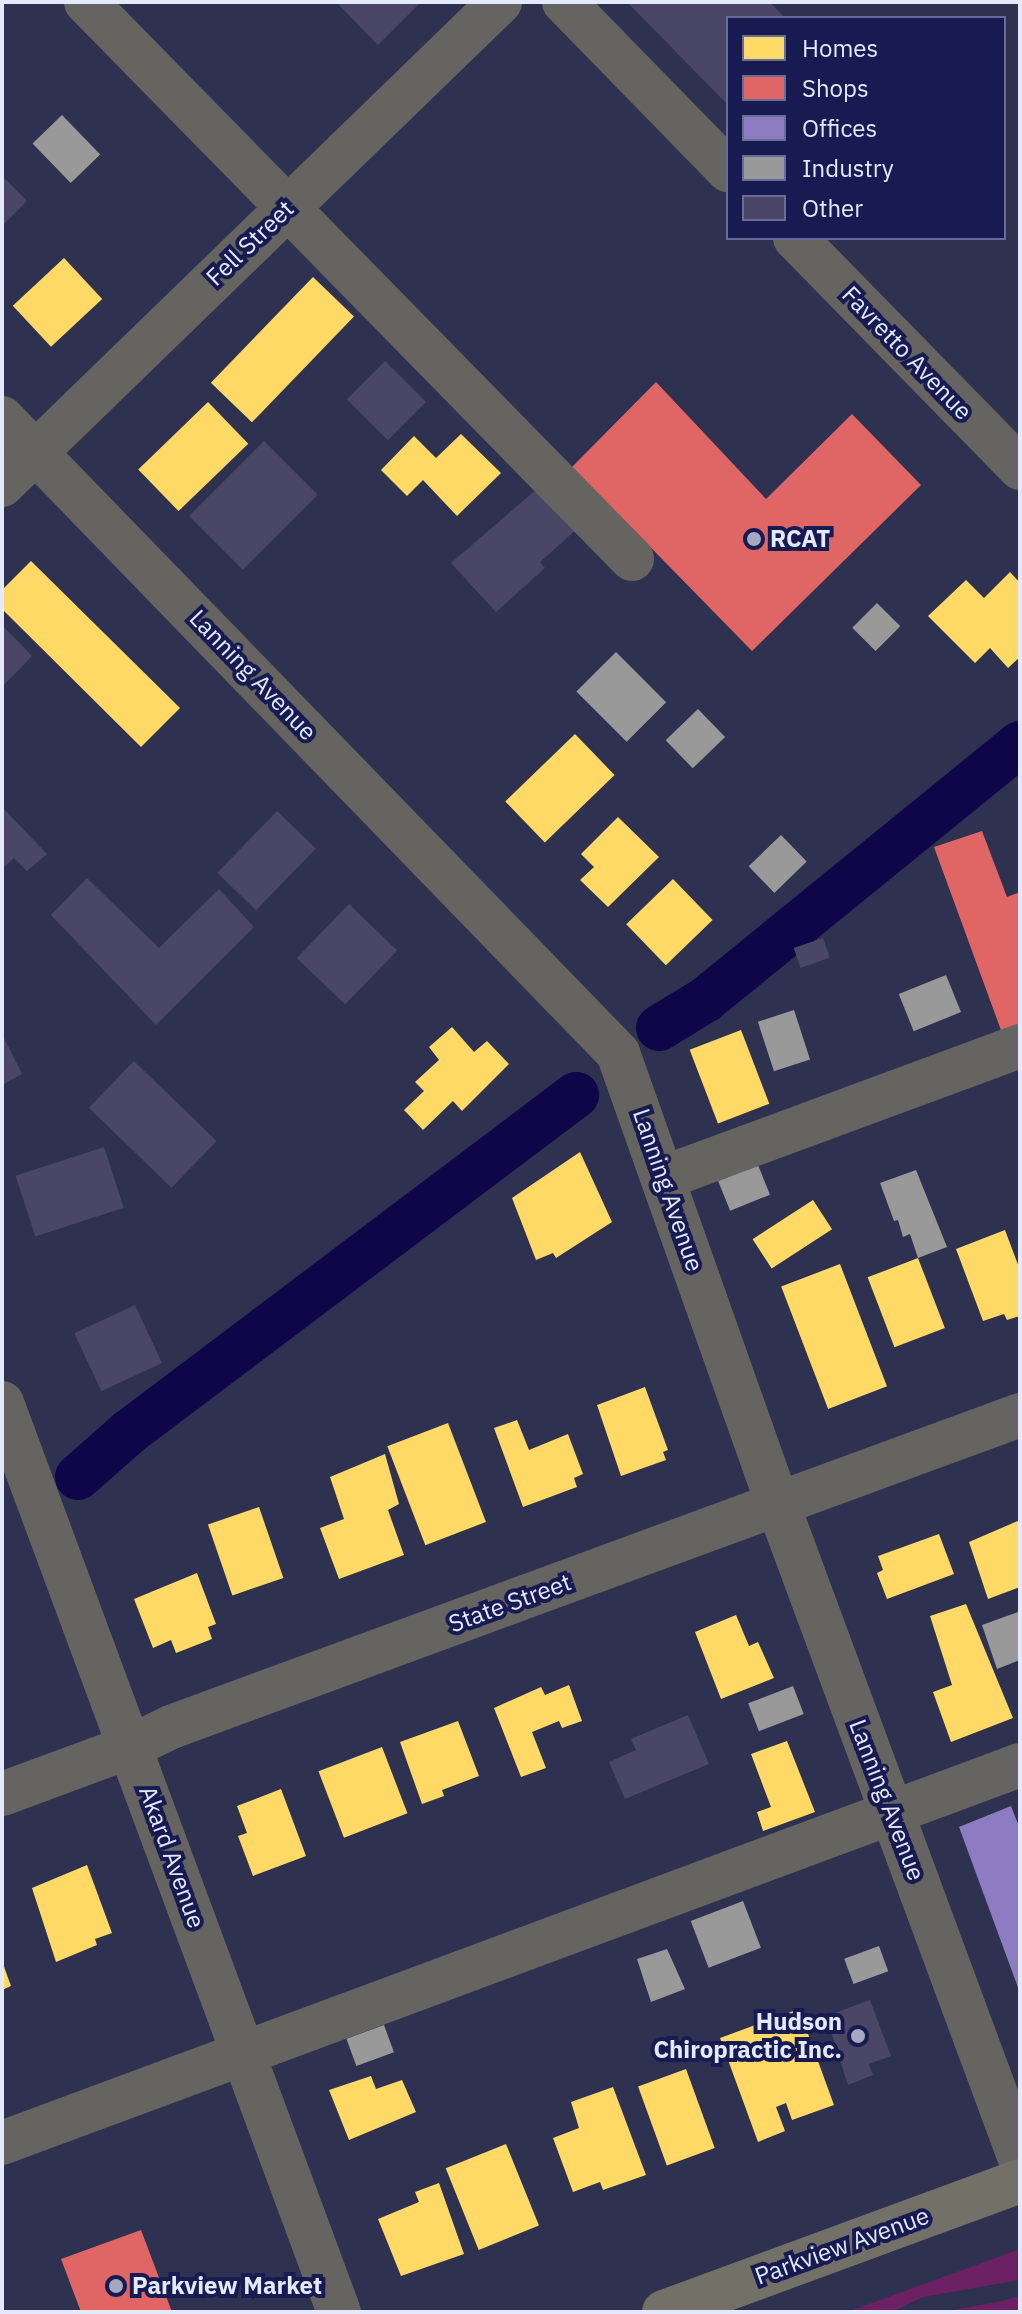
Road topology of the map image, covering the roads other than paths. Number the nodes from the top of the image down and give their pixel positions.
1 (86, 2) edge
2 (500, 2) edge
3 (564, 2) edge
4 (726, 168) edge
5 (286, 207) junction
6 (797, 240) edge
7 (2, 418) edge
8 (36, 452) junction
9 (1020, 468) edge
10 (2, 485) edge
11 (632, 559) dead end
12 (1020, 1046) edge
13 (663, 1178) junction
14 (2, 1403) edge
15 (1020, 1415) edge
16 (778, 1505) junction
17 (132, 1746) junction
18 (1020, 1765) edge
19 (2, 1794) edge
20 (890, 1813) junction
21 (243, 2054) junction
22 (2, 2143) edge
23 (1020, 2159) edge
24 (1020, 2181) edge
25 (339, 2312) edge
26 (664, 2312) edge

1 - 5 street
2 - 5 street, Fell Street
3 - 4 street
5 - 8 street, Fell Street
5 - 11 street
6 - 9 street, Favretto Avenue
7 - 8 street, Lanning Avenue
8 - 10 street, Fell Street
8 - 13 street, Lanning Avenue
12 - 13 street
13 - 16 street, Lanning Avenue
14 - 17 street, Akard Avenue
15 - 16 street, State Street
16 - 17 street, State Street
16 - 20 street, Lanning Avenue
17 - 19 street, State Street
17 - 21 street, Akard Avenue
18 - 20 street
20 - 21 street
20 - 23 street, Lanning Avenue
21 - 22 street
21 - 25 street, Akard Avenue
24 - 26 main road, Parkview Avenue

